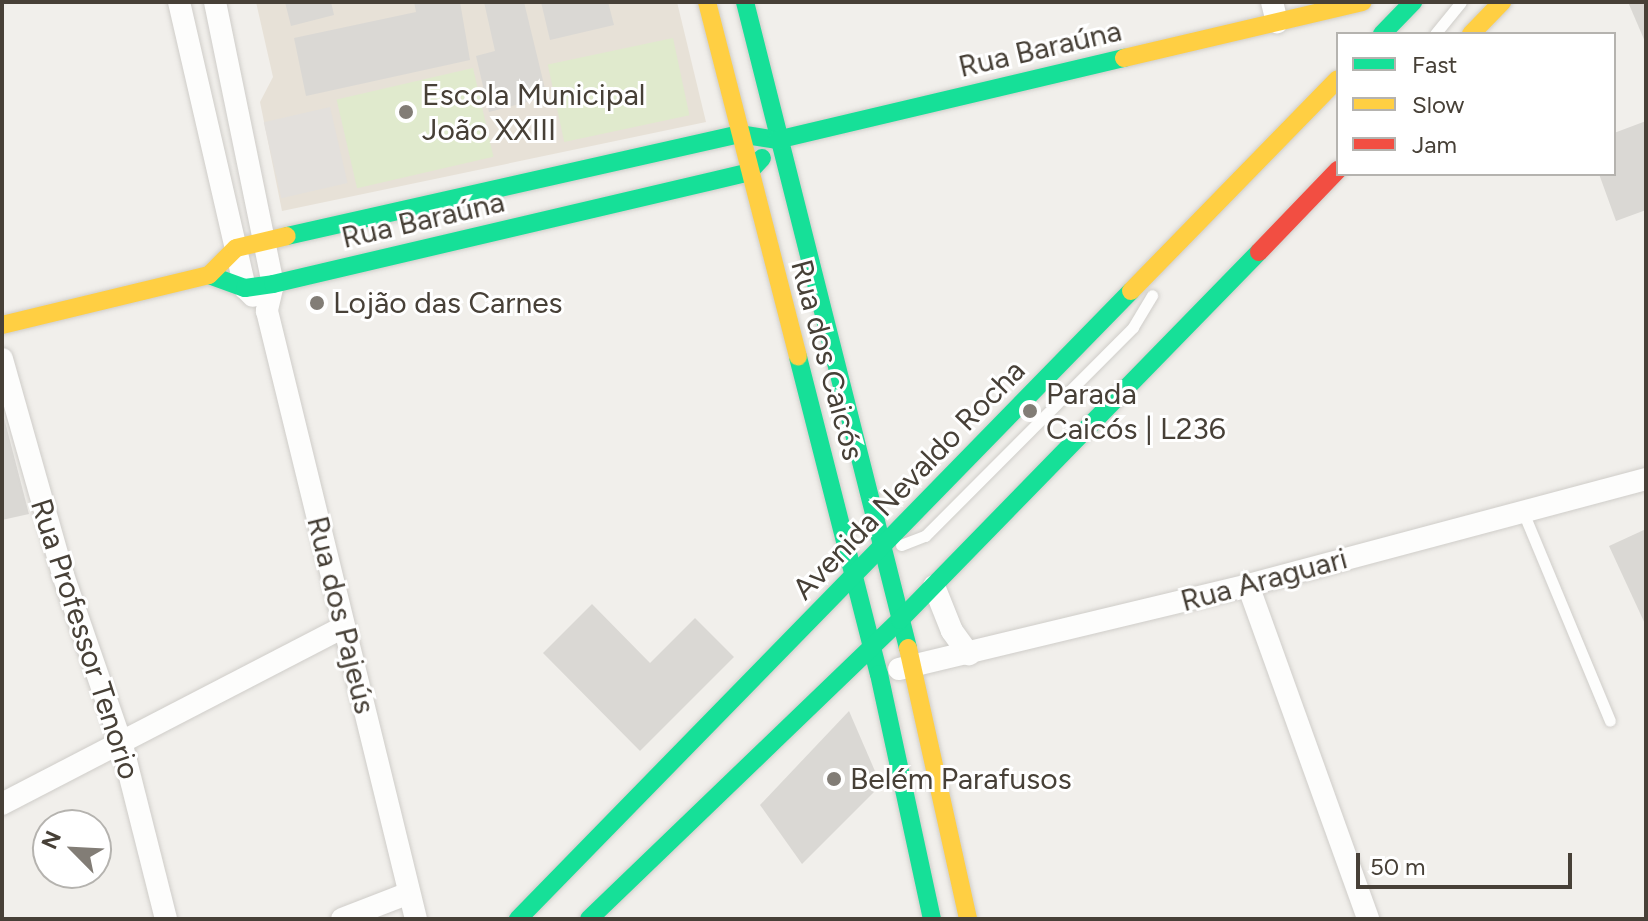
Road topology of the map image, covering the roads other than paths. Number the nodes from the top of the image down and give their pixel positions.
1 (179, 2) edge
2 (215, 2) edge
3 (707, 2) edge
4 (745, 2) edge
5 (1363, 2) edge
6 (1413, 2) edge
7 (1461, 2) edge
8 (1502, 2) edge
9 (1274, 12) edge
10 (1384, 32) edge
11 (1437, 32) edge
12 (1473, 32) edge
13 (1336, 81) edge
14 (739, 134) junction
15 (777, 140) junction
16 (749, 172) junction
17 (1336, 172) edge
18 (1186, 235) junction
19 (264, 242) junction
20 (236, 248) junction
21 (209, 275) junction
22 (273, 284) junction
23 (245, 288) junction
24 (267, 311) junction
25 (2, 325) edge
26 (2, 359) edge
27 (1646, 479) edge
28 (1523, 512) junction
29 (880, 550) junction
30 (853, 578) junction
31 (1248, 585) junction
32 (934, 586) junction
33 (900, 620) junction
34 (343, 627) junction
35 (871, 645) junction
36 (969, 654) junction
37 (912, 666) junction
38 (879, 674) junction
39 (1610, 721) dead end
40 (122, 745) junction
41 (2, 804) edge
42 (409, 893) junction
43 (166, 919) edge
44 (342, 919) edge
45 (416, 919) edge
46 (518, 919) edge
47 (589, 919) edge
48 (932, 919) edge
49 (968, 919) edge
50 (1368, 919) edge

1 - 20 street
2 - 19 street, Rua dos Pajeús
3 - 14 main road, Rua dos Caicós
4 - 15 main road, Rua dos Caicós
5 - 9 main road, Rua Baraúna
6 - 10 main road
7 - 11 lane
8 - 12 main road
9 - 15 main road, Rua Baraúna
13 - 18 main road, Avenida Nevaldo Rocha
14 - 15 main road, Rua Baraúna
14 - 16 main road, Rua dos Caicós
14 - 19 main road, Rua Baraúna
15 - 16 main road
15 - 29 main road, Rua dos Caicós
16 - 22 main road, Rua Baraúna
16 - 30 main road, Rua dos Caicós
17 - 32 main road
18 - 29 main road, Avenida Nevaldo Rocha
18 - 29 lane
19 - 20 main road, Rua Baraúna
19 - 22 street, Rua dos Pajeús
20 - 21 main road
20 - 23 street
21 - 23 main road, Rua Baraúna
21 - 25 main road
22 - 23 main road, Rua Baraúna
22 - 24 street, Rua dos Pajeús
23 - 24 street
24 - 34 street, Rua dos Pajeús
26 - 40 street, Rua Professor Tenorio
27 - 28 street, Rua Araguari
28 - 31 street, Rua Araguari
28 - 39 lane
29 - 30 main road, Avenida Nevaldo Rocha
29 - 33 main road, Rua dos Caicós
30 - 35 main road, Rua dos Caicós
30 - 46 main road, Avenida Nevaldo Rocha
31 - 36 street, Rua Araguari
31 - 50 street
32 - 33 main road
32 - 36 street
33 - 35 main road
33 - 37 main road, Rua dos Caicós
34 - 40 street
34 - 42 street, Rua dos Pajeús
35 - 38 main road, Rua dos Caicós
35 - 47 main road
36 - 37 street, Rua Araguari
37 - 38 street, Rua Araguari
37 - 49 main road, Rua dos Caicós
38 - 48 main road, Rua dos Caicós
40 - 41 street
40 - 43 street, Rua Professor Tenorio
42 - 44 street
42 - 45 street, Rua dos Pajeús

